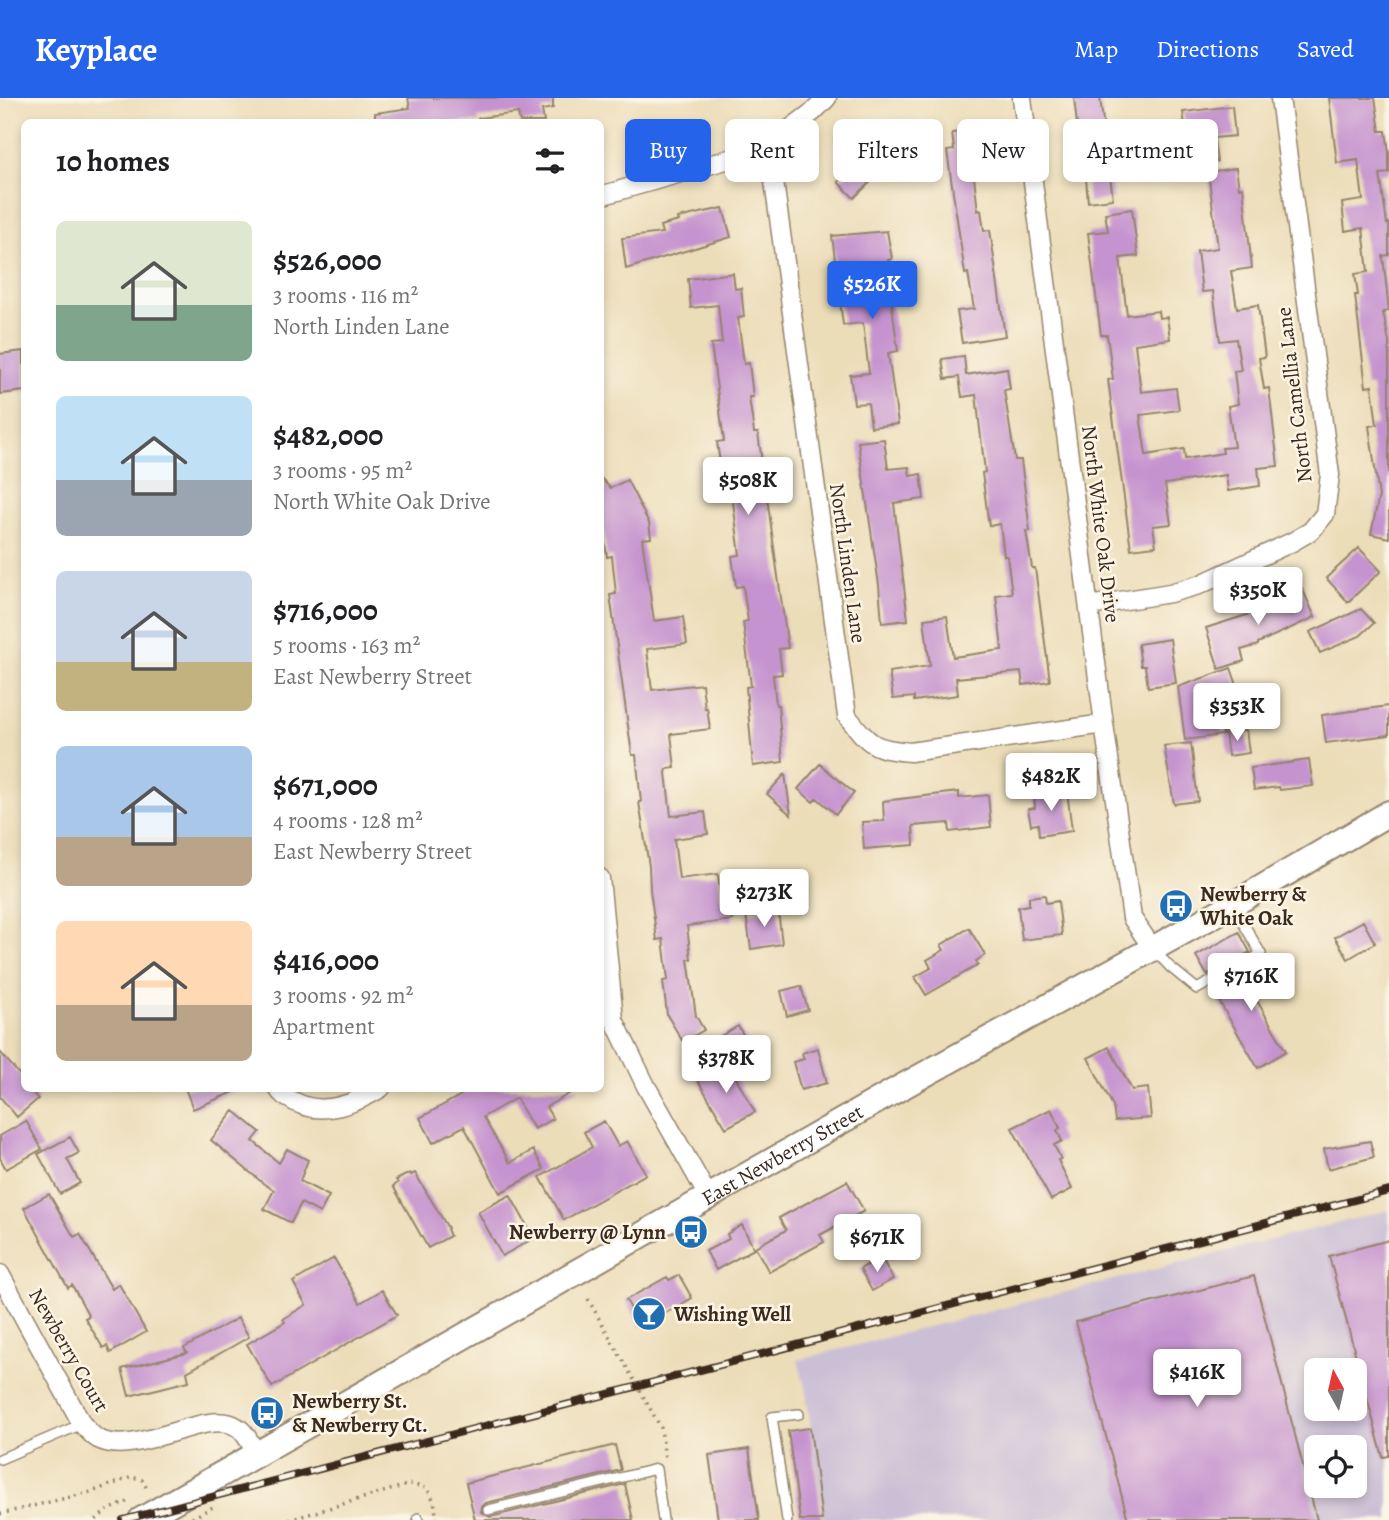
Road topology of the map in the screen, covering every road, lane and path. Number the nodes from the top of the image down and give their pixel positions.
1 (827, 98) edge
2 (1022, 98) edge
3 (1280, 98) edge
4 (804, 119) edge
5 (725, 160) edge
6 (774, 182) edge
7 (604, 195) edge
8 (1089, 606) junction
9 (1104, 724) junction
10 (1389, 813) edge
11 (1233, 905) junction
12 (1153, 949) junction
13 (605, 963) edge
14 (280, 1092) edge
15 (374, 1092) edge
16 (708, 1196) junction
17 (0, 1274) edge
18 (588, 1299) dead end
19 (799, 1413) dead end
20 (82, 1424) junction
21 (256, 1453) junction
22 (0, 1459) edge
23 (666, 1463) dead end
24 (488, 1510) dead end
25 (0, 1514) edge
26 (150, 1515) edge
27 (289, 1520) edge
28 (437, 1520) edge
29 (663, 1520) edge
30 (787, 1520) edge

1 - 4 street
2 - 8 street, North White Oak Drive
3 - 8 street, North Camellia Lane
5 - 7 street
6 - 9 street, North Linden Lane
8 - 9 street, North White Oak Drive
9 - 12 street, North White Oak Drive
10 - 11 main road, East Newberry Street
11 - 12 main road, East Newberry Street
11 - 12 lane
12 - 16 main road, East Newberry Street
13 - 16 street
14 - 15 street
16 - 21 main road, East Newberry Street
17 - 20 street, Newberry Court
18 - 23 path
19 - 30 lane
20 - 21 street, Newberry Court
20 - 22 lane
21 - 26 main road, East Newberry Street
24 - 29 lane
25 - 26 path
27 - 28 path

